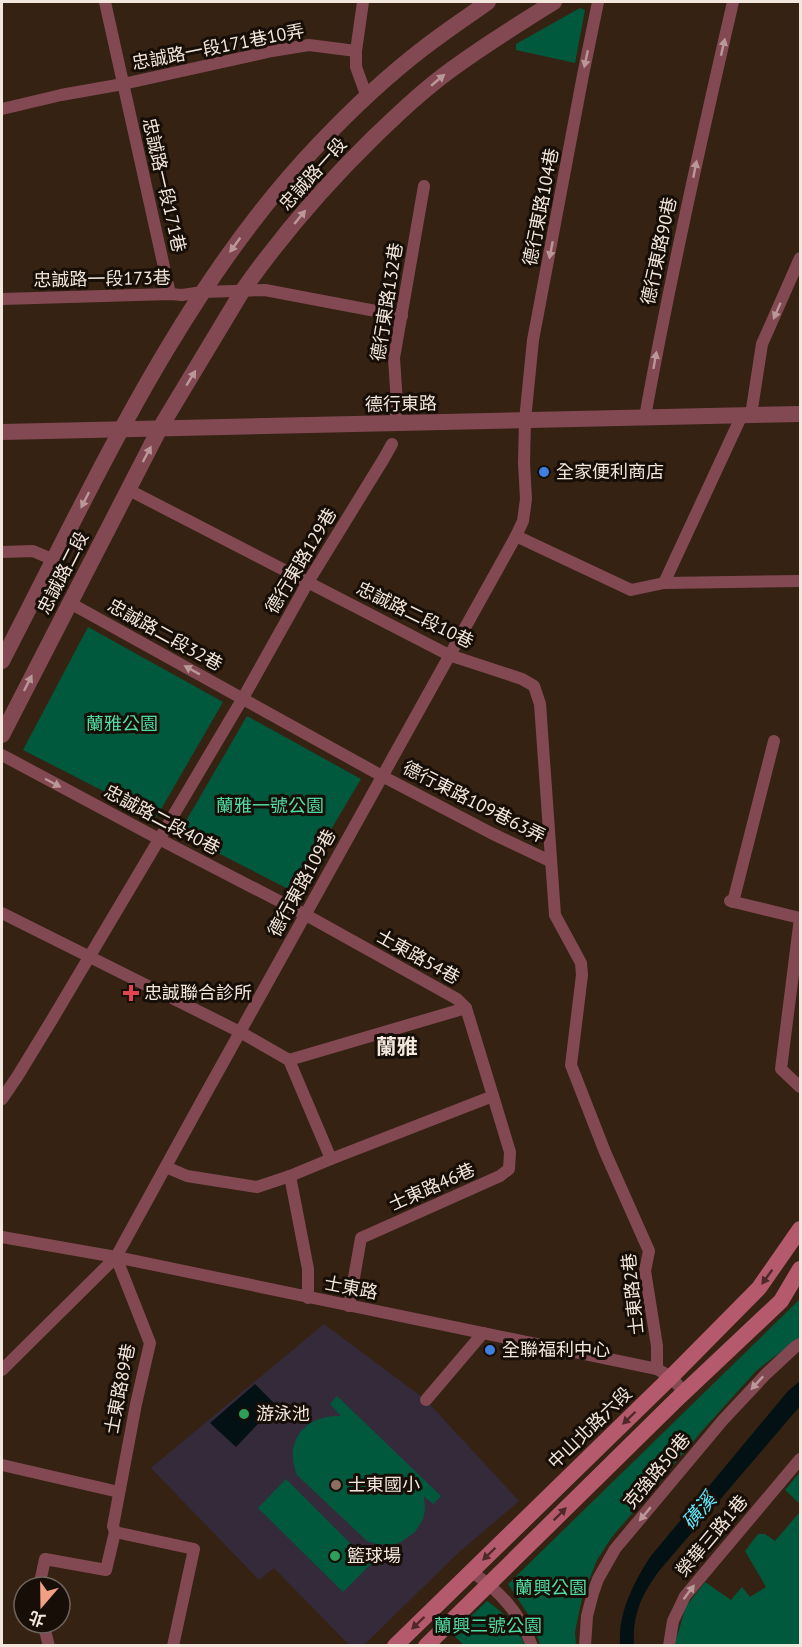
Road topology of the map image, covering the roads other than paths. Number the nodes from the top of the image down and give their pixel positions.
1 (105, 2) edge
2 (363, 2) edge
3 (488, 2) edge
4 (554, 2) edge
5 (598, 2) edge
6 (734, 2) edge
7 (356, 51) junction
8 (123, 84) junction
9 (367, 97) junction
10 (2, 109) edge
11 (424, 186) dead end
12 (801, 258) edge
13 (243, 290) junction
14 (203, 292) junction
15 (170, 294) junction
16 (2, 299) edge
17 (402, 316) junction
18 (801, 414) edge
19 (746, 415) junction
20 (645, 417) junction
21 (525, 420) junction
22 (395, 424) junction
23 (160, 428) junction
24 (121, 430) junction
25 (2, 432) edge
26 (392, 444) dead end
27 (127, 489) junction
28 (516, 536) junction
29 (2, 552) edge
30 (54, 560) junction
31 (801, 581) edge
32 (308, 582) junction
33 (664, 583) junction
34 (70, 603) junction
35 (449, 655) junction
36 (2, 661) edge
37 (243, 698) junction
38 (2, 735) edge
39 (774, 741) dead end
40 (2, 755) edge
41 (382, 776) junction
42 (159, 839) junction
43 (550, 861) junction
44 (2, 913) edge
45 (306, 915) junction
46 (800, 918) edge
47 (90, 956) junction
48 (466, 1008) junction
49 (240, 1032) junction
50 (289, 1060) junction
51 (801, 1087) edge
52 (494, 1096) junction
53 (2, 1099) edge
54 (331, 1159) junction
55 (166, 1167) junction
56 (290, 1176) junction
57 (801, 1229) edge
58 (2, 1237) edge
59 (116, 1257) junction
60 (801, 1269) edge
61 (308, 1298) junction
62 (349, 1306) junction
63 (483, 1333) junction
64 (801, 1344) edge
65 (2, 1370) edge
66 (664, 1373) junction
67 (684, 1392) junction
68 (426, 1400) dead end
69 (801, 1459) edge
70 (2, 1465) edge
71 (119, 1492) junction
72 (115, 1532) junction
73 (471, 1571) junction
74 (42, 1575) edge
75 (489, 1584) junction
76 (173, 1646) edge
77 (395, 1646) edge
78 (426, 1646) edge
79 (532, 1646) edge
80 (585, 1646) edge
81 (669, 1646) edge

1 - 8 street, 忠誠路一段171巷
2 - 7 street
3 - 9 street, 忠誠路一段
13 -> 4 street, 忠誠路一段
5 -> 21 street, 德行東路104巷
20 -> 6 street, 德行東路90巷
7 - 8 street, 忠誠路一段171巷10弄
7 - 9 street
8 - 10 street, 忠誠路一段171巷10弄
8 - 15 street, 忠誠路一段171巷
9 -> 14 street, 忠誠路一段
11 - 17 street, 德行東路132巷
12 -> 19 street
13 - 14 street, 忠誠路一段173巷
13 - 17 street, 忠誠路一段173巷
23 -> 13 street, 忠誠路一段
14 - 15 street, 忠誠路一段173巷
14 - 24 street, 忠誠路一段
15 - 16 street, 忠誠路一段173巷
17 - 22 street, 德行東路132巷
18 - 19 street, 德行東路
19 - 20 street, 德行東路
19 - 33 street
20 - 21 street, 德行東路
21 - 22 street, 德行東路
21 - 28 street, 德行東路109巷
22 - 23 street, 德行東路
23 - 24 street, 德行東路
27 -> 23 street, 忠誠路二段
24 - 25 street, 德行東路
24 -> 30 street, 忠誠路二段
26 - 32 street, 德行東路129巷
27 - 32 street, 忠誠路二段10巷
27 - 34 street, 忠誠路二段
28 - 33 street
28 - 35 street, 德行東路109巷
29 - 30 street
30 - 36 street, 忠誠路二段
31 - 33 street
32 - 35 street, 忠誠路二段10巷
32 - 37 street, 德行東路129巷
37 -> 34 street, 忠誠路二段32巷
38 -> 34 street, 忠誠路二段
35 - 41 street, 德行東路109巷
35 - 43 street, 忠誠路二段10巷
37 - 41 street, 忠誠路二段32巷
37 - 42 street, 德行東路129巷
39 - 46 street
40 -> 42 street, 忠誠路二段40巷
41 - 43 street, 德行東路109巷63弄
41 - 45 street, 德行東路109巷
42 - 45 street, 忠誠路二段40巷
42 - 47 street, 德行東路129巷
43 - 66 street, 士東路2巷
44 - 47 street
45 - 48 street, 士東路54巷
45 - 49 street, 德行東路109巷
46 - 51 street
47 - 49 street
47 - 53 street, 德行東路129巷
48 - 50 street
48 - 52 street, 士東路54巷
49 - 50 street
49 - 55 street, 德行東路109巷
50 - 54 street
52 - 54 street
52 - 62 street, 士東路46巷
54 - 56 street
55 - 56 street
55 - 59 street, 德行東路109巷
56 - 61 street
57 -> 66 main road, 中山北路六段
58 - 59 street, 士東路
59 - 61 street, 士東路
59 - 65 street, 德行東路109巷
59 - 71 street, 士東路89巷
60 - 67 main road
61 - 62 street, 士東路
62 - 63 street, 士東路
63 - 66 street, 士東路
63 - 68 street
64 -> 80 street, 克強路50巷
66 - 67 street
66 -> 73 main road, 中山北路六段
75 -> 67 main road
81 -> 69 street, 榮華三路1巷
70 - 71 street
71 - 72 street, 士東路89巷
72 - 74 street, 士東路89巷
72 - 76 street
73 - 75 street
73 -> 77 main road, 中山北路六段
75 - 78 main road
75 - 79 street

